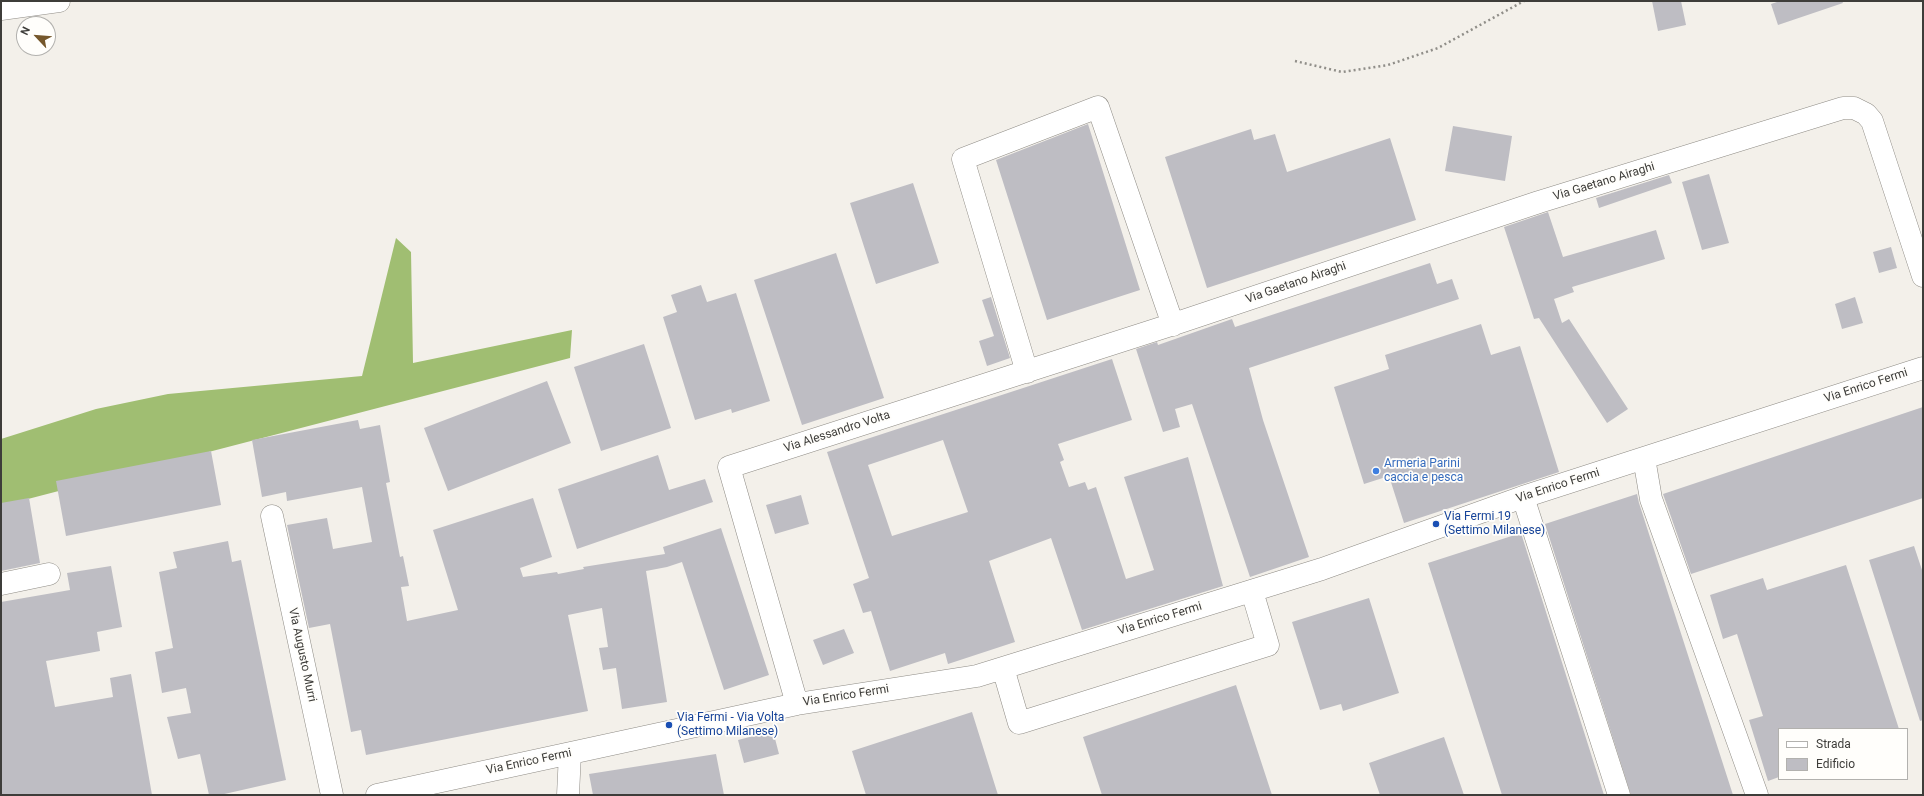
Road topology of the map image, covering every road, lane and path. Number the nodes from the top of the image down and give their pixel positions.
1 (59, 1) edge
2 (1524, 1) edge
3 (1, 9) edge
4 (1295, 61) dead end
5 (1923, 276) edge
6 (1176, 324) junction
7 (1923, 368) edge
8 (1027, 372) junction
9 (1644, 458) junction
10 (1523, 497) junction
11 (272, 516) dead end
12 (49, 574) dead end
13 (1, 584) edge
14 (1252, 591) junction
15 (1003, 668) junction
16 (797, 704) junction
17 (570, 753) junction
18 (420, 790) edge
19 (332, 795) edge
20 (377, 795) edge
21 (568, 795) edge
22 (1619, 795) edge
23 (1757, 795) edge

1 - 3 main road
2 - 4 path
5 - 6 main road, Via Gaetano Airaghi
6 - 8 main road, Via Alessandro Volta
6 - 8 main road
7 - 9 main road, Via Enrico Fermi
8 - 16 main road, Via Alessandro Volta
9 - 10 main road, Via Enrico Fermi
9 - 23 main road
10 - 14 main road, Via Enrico Fermi
10 - 22 main road
11 - 19 main road, Via Augusto Murri
12 - 13 main road
14 - 15 main road, Via Enrico Fermi
14 - 15 main road
15 - 16 main road, Via Enrico Fermi
16 - 17 main road, Via Enrico Fermi
17 - 18 main road, Via Enrico Fermi
17 - 21 main road
18 - 20 main road, Via Enrico Fermi

